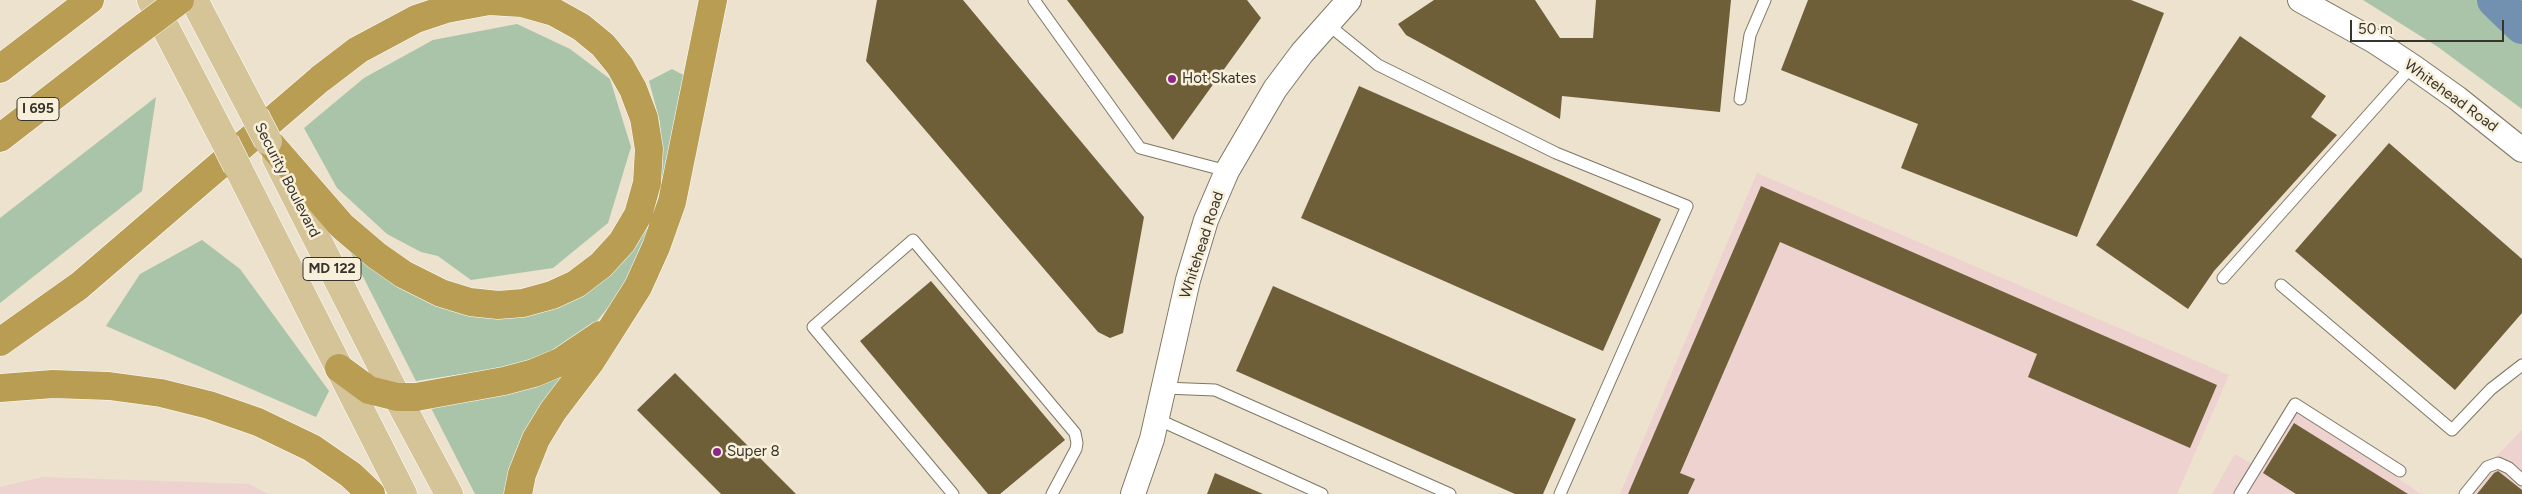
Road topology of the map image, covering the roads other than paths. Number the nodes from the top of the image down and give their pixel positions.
1 (90, 0) edge
2 (151, 0) edge
3 (180, 0) edge
4 (194, 0) edge
5 (713, 0) edge
6 (1034, 0) edge
7 (1349, 0) edge
8 (1764, 0) edge
9 (2300, 0) edge
10 (1326, 24) junction
11 (5, 64) edge
12 (2412, 66) junction
13 (76, 80) junction
14 (1740, 99) dead end
15 (0, 138) edge
16 (268, 141) junction
17 (2522, 150) edge
18 (0, 156) edge
19 (1227, 171) junction
20 (2223, 278) dead end
21 (2281, 285) dead end
22 (613, 324) junction
23 (0, 342) edge
24 (2522, 365) edge
25 (339, 368) junction
26 (0, 388) edge
27 (1164, 388) junction
28 (397, 397) junction
29 (1157, 419) junction
30 (2400, 471) dead end
31 (2522, 480) edge
32 (371, 494) edge
33 (403, 494) edge
34 (449, 494) edge
35 (518, 494) edge
36 (953, 494) edge
37 (1052, 494) edge
38 (1133, 494) edge
39 (1322, 494) edge
40 (1450, 494) edge
41 (1560, 494) edge
42 (2240, 494) edge
43 (2465, 494) edge

1 - 11 highway
2 - 25 main road, MD 122, bridge
3 - 13 highway, I 695, bridge
4 - 16 main road, Security Boulevard / MD 122, bridge
5 - 22 highway
6 - 19 lane
7 - 10 street, Whitehead Road
8 - 14 lane
9 - 12 street, Whitehead Road
10 - 19 street, Whitehead Road
10 - 41 lane
12 - 17 street, Whitehead Road
12 - 20 lane
13 - 15 highway, I 695
13 - 18 highway
16 - 23 highway
16 - 28 main road, Security Boulevard / MD 122
19 - 27 street, Whitehead Road
21 - 24 lane
22 - 28 highway
22 - 35 highway
25 - 28 highway
25 - 33 main road, MD 122
26 - 32 highway
27 - 29 street, Whitehead Road
27 - 40 lane
28 - 34 main road, Security Boulevard / MD 122
29 - 38 street, Whitehead Road
29 - 39 lane
30 - 42 lane
31 - 43 lane
36 - 37 lane

